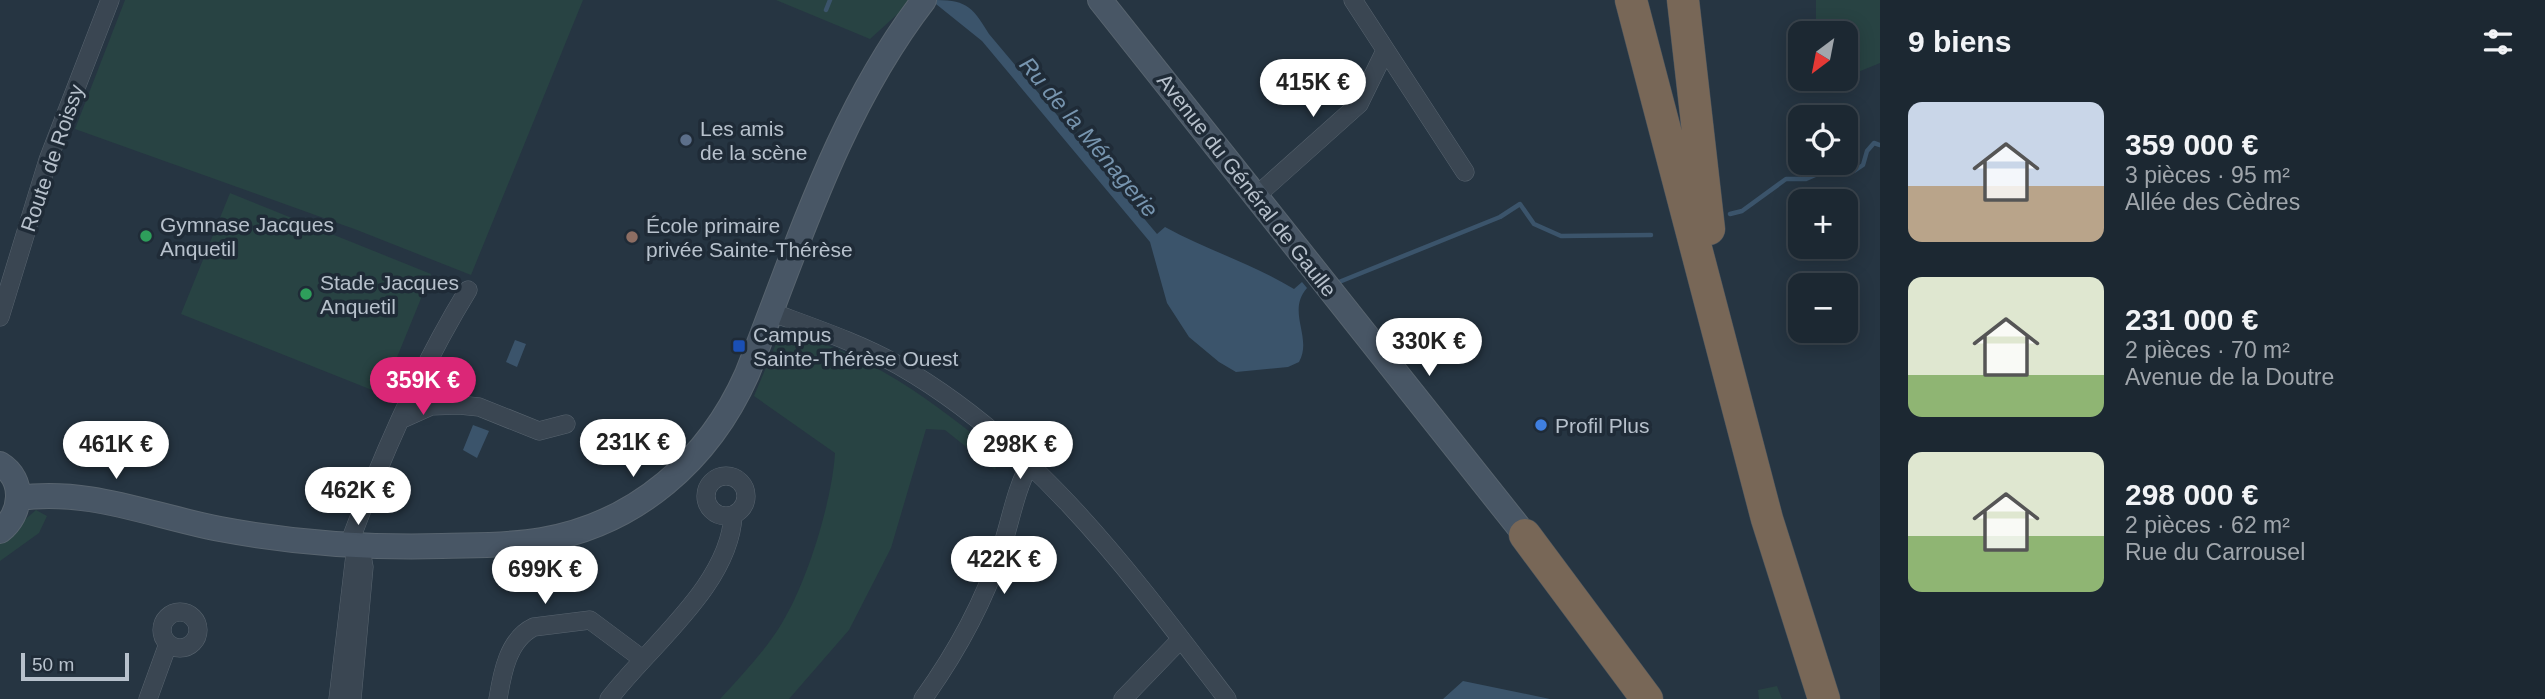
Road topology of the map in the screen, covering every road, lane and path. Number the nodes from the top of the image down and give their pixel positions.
1 (110, 0) edge
2 (1100, 0) edge
3 (1353, 0) edge
4 (1615, 0) edge
5 (1631, 0) edge
6 (1683, 0) edge
7 (922, 4) edge
8 (1385, 51) junction
9 (1465, 172) dead end
10 (1255, 197) junction
11 (468, 290) dead end
12 (771, 312) junction
13 (0, 317) edge
14 (1720, 340) junction
15 (415, 385) junction
16 (431, 406) junction
17 (401, 418) junction
18 (566, 424) dead end
19 (1030, 463) junction
20 (0, 464) edge
21 (18, 498) junction
22 (733, 514) dead end
23 (0, 531) edge
24 (1525, 535) joint
25 (356, 546) junction
26 (1181, 639) junction
27 (168, 644) dead end
28 (641, 658) junction
29 (1640, 690) edge
30 (148, 699) edge
31 (338, 699) edge
32 (352, 699) edge
33 (498, 699) edge
34 (609, 699) edge
35 (923, 699) edge
36 (1123, 699) edge
37 (1227, 699) edge
38 (1807, 699) edge
39 (1824, 699) edge

1 - 13 street, Route de Roissy
2 - 10 main road, Avenue du Général de Gaulle
3 - 8 street
4 - 38 highway
5 - 14 highway
6 - 14 highway
7 - 12 main road
8 - 9 street
8 - 10 street
10 - 24 main road, Avenue du Général de Gaulle
11 - 15 street
12 - 19 street
12 - 25 main road
14 - 39 highway
15 - 16 street
15 - 17 street
16 - 17 street
16 - 18 street
17 - 25 street
19 - 26 street
19 - 35 street
20 - 21 main road
21 - 23 main road
21 - 25 main road
22 - 28 street
24 - 29 highway
25 - 31 street
25 - 32 street
26 - 36 street
26 - 37 street
27 - 30 street
28 - 33 street
28 - 34 street

